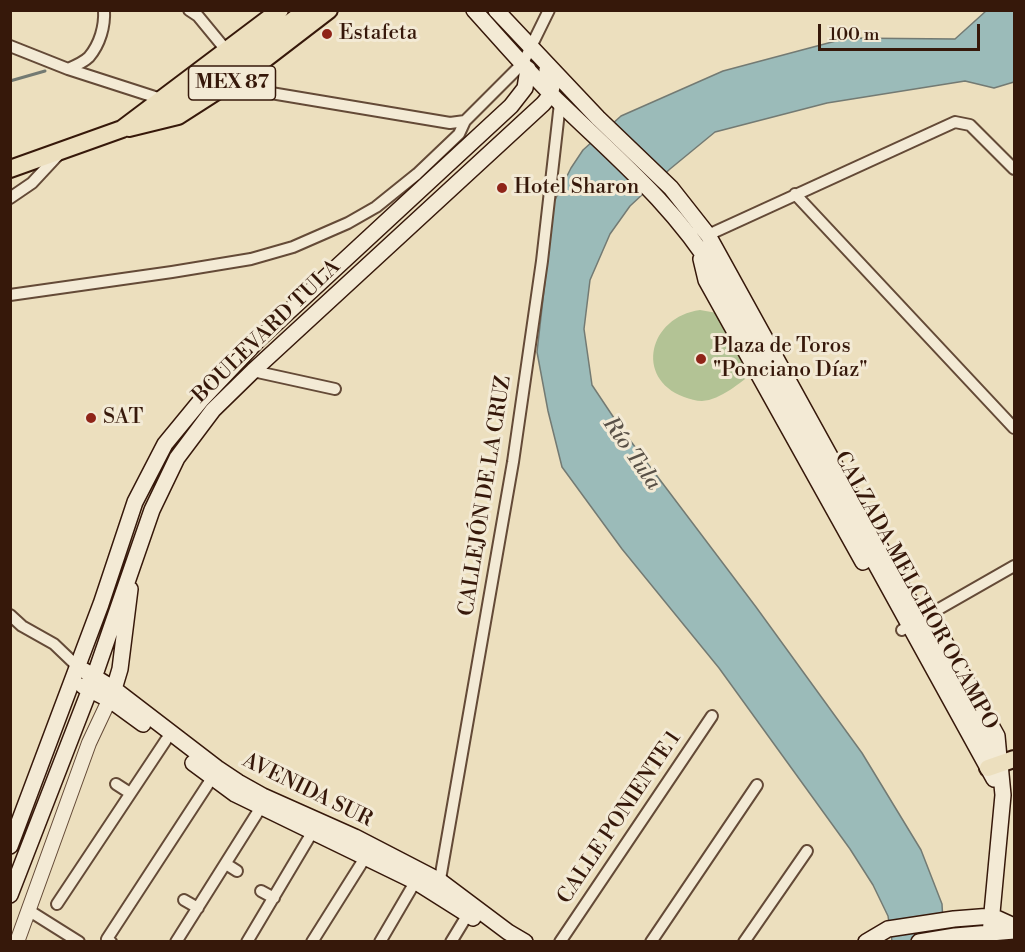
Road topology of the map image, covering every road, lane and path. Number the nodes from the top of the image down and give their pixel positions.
1 (104, 10) edge
2 (189, 10) edge
3 (280, 10) edge
4 (307, 10) edge
5 (328, 10) edge
6 (474, 10) edge
7 (496, 10) edge
8 (549, 10) edge
9 (10, 46) edge
10 (531, 49) junction
11 (226, 50) junction
12 (543, 62) junction
13 (526, 66) junction
14 (68, 69) junction
15 (223, 88) junction
16 (551, 91) junction
17 (520, 96) junction
18 (170, 106) junction
19 (465, 121) junction
20 (593, 124) junction
21 (122, 129) junction
22 (60, 153) junction
23 (10, 169) edge
24 (1014, 169) edge
25 (795, 194) junction
26 (10, 198) edge
27 (376, 207) junction
28 (388, 219) junction
29 (703, 239) junction
30 (10, 295) edge
31 (756, 321) junction
32 (732, 326) junction
33 (751, 337) junction
34 (780, 344) junction
35 (253, 371) junction
36 (770, 371) junction
37 (335, 389) dead end
38 (771, 395) junction
39 (1014, 428) edge
40 (852, 485) junction
41 (1014, 566) edge
42 (129, 577) junction
43 (889, 586) junction
44 (10, 615) edge
45 (893, 615) junction
46 (916, 622) junction
47 (77, 666) junction
48 (72, 681) junction
49 (92, 682) junction
50 (112, 695) junction
51 (712, 716) dead end
52 (166, 740) junction
53 (1001, 764) edge
54 (212, 778) junction
55 (116, 784) dead end
56 (757, 785) dead end
57 (130, 793) junction
58 (261, 807) junction
59 (313, 831) junction
60 (10, 846) edge
61 (807, 851) dead end
62 (368, 852) junction
63 (226, 864) junction
64 (237, 871) dead end
65 (419, 877) junction
66 (439, 888) junction
67 (261, 891) dead end
68 (10, 895) edge
69 (274, 898) junction
70 (184, 900) dead end
71 (57, 904) dead end
72 (198, 908) junction
73 (28, 910) junction
74 (468, 914) junction
75 (992, 916) junction
76 (327, 918) junction
77 (338, 925) dead end
78 (1014, 926) edge
79 (1014, 931) edge
80 (989, 938) edge
81 (109, 940) edge
82 (517, 941) edge
83 (17, 942) edge
84 (79, 942) edge
85 (176, 942) edge
86 (247, 942) edge
87 (312, 942) edge
88 (380, 942) edge
89 (451, 942) edge
90 (560, 942) edge
91 (651, 942) edge
92 (744, 942) edge
93 (866, 942) edge
94 (919, 942) edge

1 - 14 street
2 - 11 street
3 - 11 main road, MEX 87
4 - 18 main road
5 - 15 main road, MEX 87
6 - 13 main road, CALZADA MELCHOR OCAMPO
7 - 10 main road, CALZADA MELCHOR OCAMPO
8 - 10 street
9 - 14 street
10 - 12 main road, CALZADA MELCHOR OCAMPO
10 - 13 street
11 - 18 main road, MEX 87
12 - 16 main road
12 - 20 main road, CALZADA MELCHOR OCAMPO
13 - 16 main road, CALZADA MELCHOR OCAMPO
13 - 17 main road
13 - 19 street
14 - 18 street
15 - 18 main road, MEX 87
15 - 19 street
16 - 17 main road, BOULEVARD TULA
16 - 20 main road, CALZADA MELCHOR OCAMPO
16 - 35 main road, BOULEVARD TULA
16 - 66 street, CALLEJÓN DE LA CRUZ
17 - 28 main road, BOULEVARD TULA
18 - 21 main road, MEX 87
18 - 21 main road, MEX 87
19 - 27 street
20 - 29 main road, CALZADA MELCHOR OCAMPO
21 - 22 main road, MEX 87
22 - 23 main road, MEX 87
22 - 26 street
24 - 25 street
25 - 29 street
25 - 39 street
27 - 28 street
27 - 30 street
28 - 47 main road, BOULEVARD TULA
29 - 31 main road, CALZADA MELCHOR OCAMPO
29 - 32 main road
29 - 33 main road, CALZADA MELCHOR OCAMPO
29 - 34 main road
31 - 34 main road
31 - 40 main road, CALZADA MELCHOR OCAMPO
32 - 33 main road
32 - 38 main road
33 - 36 main road, CALZADA MELCHOR OCAMPO
34 - 40 main road
35 - 37 street
35 - 42 main road, BOULEVARD TULA
36 - 38 main road
36 - 43 main road, CALZADA MELCHOR OCAMPO
38 - 45 main road
40 - 46 main road, CALZADA MELCHOR OCAMPO
41 - 46 street
42 - 49 main road, BOULEVARD TULA
42 - 50 main road
43 - 45 main road
43 - 46 main road, CALZADA MELCHOR OCAMPO
44 - 47 street
45 - 46 main road
46 - 53 main road, CALZADA MELCHOR OCAMPO
46 - 53 main road
47 - 48 main road, BOULEVARD TULA
47 - 49 main road, AVENIDA SUR
48 - 49 main road, AVENIDA SUR
48 - 60 main road, BOULEVARD TULA
49 - 50 main road, AVENIDA SUR
49 - 68 main road, BOULEVARD TULA
50 - 52 main road, AVENIDA SUR
50 - 62 main road, AVENIDA SUR
50 - 73 street
51 - 90 street, CALLE PONIENTE 1
52 - 54 main road, AVENIDA SUR
52 - 57 street
53 - 75 main road, CALZADA MELCHOR OCAMPO
54 - 58 main road, AVENIDA SUR
54 - 81 street
55 - 57 street
56 - 91 street
57 - 71 street
58 - 59 main road, AVENIDA SUR
58 - 63 street
59 - 62 main road, AVENIDA SUR
59 - 69 street
61 - 92 street
62 - 65 main road, AVENIDA SUR
62 - 76 street
63 - 64 street
63 - 72 street
65 - 66 main road, AVENIDA SUR
65 - 88 street
66 - 74 main road, AVENIDA SUR
66 - 82 main road, AVENIDA SUR
67 - 69 street
69 - 86 street
70 - 72 street
72 - 85 street
73 - 83 street
73 - 84 street
74 - 82 main road, AVENIDA SUR
74 - 89 street
75 - 78 main road
75 - 80 main road, CALZADA MELCHOR OCAMPO
75 - 93 main road
76 - 77 street
76 - 87 street
79 - 80 main road
80 - 94 main road

